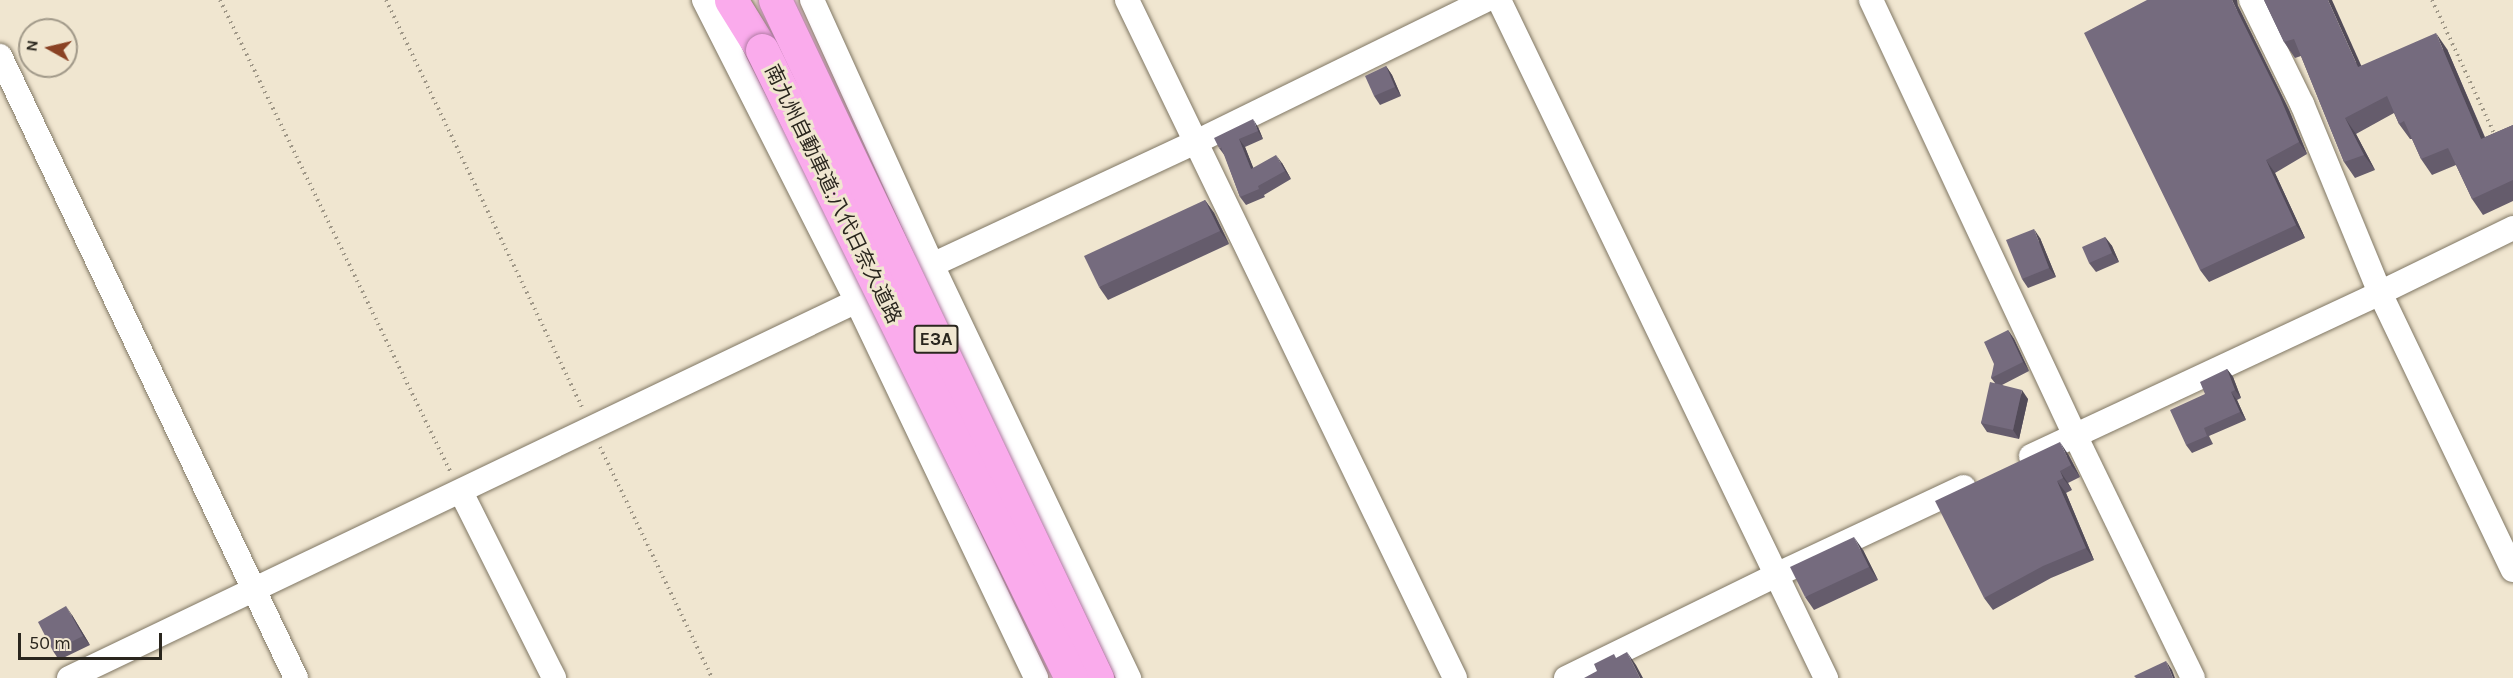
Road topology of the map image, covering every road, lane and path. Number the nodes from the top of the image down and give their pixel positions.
1 (220, 0) edge
2 (386, 0) edge
3 (704, 0) edge
4 (731, 0) edge
5 (738, 0) edge
6 (775, 0) edge
7 (812, 0) edge
8 (1127, 0) edge
9 (1486, 0) edge
10 (1499, 0) edge
11 (1871, 0) edge
12 (2251, 0) edge
13 (2432, 0) edge
14 (762, 50) junction
15 (0, 56) edge
16 (1196, 142) junction
17 (2499, 144) edge
18 (2513, 228) edge
19 (932, 266) junction
20 (2380, 293) junction
21 (857, 302) junction
22 (591, 428) junction
23 (2075, 435) junction
24 (2012, 465) edge
25 (1980, 480) edge
26 (452, 496) junction
27 (2513, 570) edge
28 (1778, 574) junction
29 (254, 590) junction
30 (69, 678) edge
31 (296, 678) edge
32 (554, 678) edge
33 (712, 678) edge
34 (1036, 678) edge
35 (1071, 678) edge
36 (1097, 678) edge
37 (1129, 678) edge
38 (1455, 678) edge
39 (1566, 678) edge
40 (1827, 678) edge
41 (2193, 678) edge

1 - 26 path
2 - 22 path
3 - 21 street
4 - 14 highway
5 - 14 highway, 南九州自動車道;八代日奈久道路 / E3A
6 - 36 highway, 南九州自動車道;八代日奈久道路 / E3A, bridge
7 - 19 street
8 - 16 street
9 - 16 street
10 - 28 street
11 - 23 street
12 - 20 street
13 - 17 path
14 - 35 highway, 南九州自動車道;八代日奈久道路 / E3A, bridge
15 - 29 street
16 - 19 street
16 - 38 street
18 - 20 street
19 - 21 street
19 - 37 street
20 - 23 street
20 - 27 street
21 - 22 street
21 - 34 street
22 - 26 street
22 - 33 path
23 - 24 street
23 - 41 street
25 - 28 street
26 - 29 street
26 - 32 street
28 - 39 street
28 - 40 street
29 - 30 street
29 - 31 street

